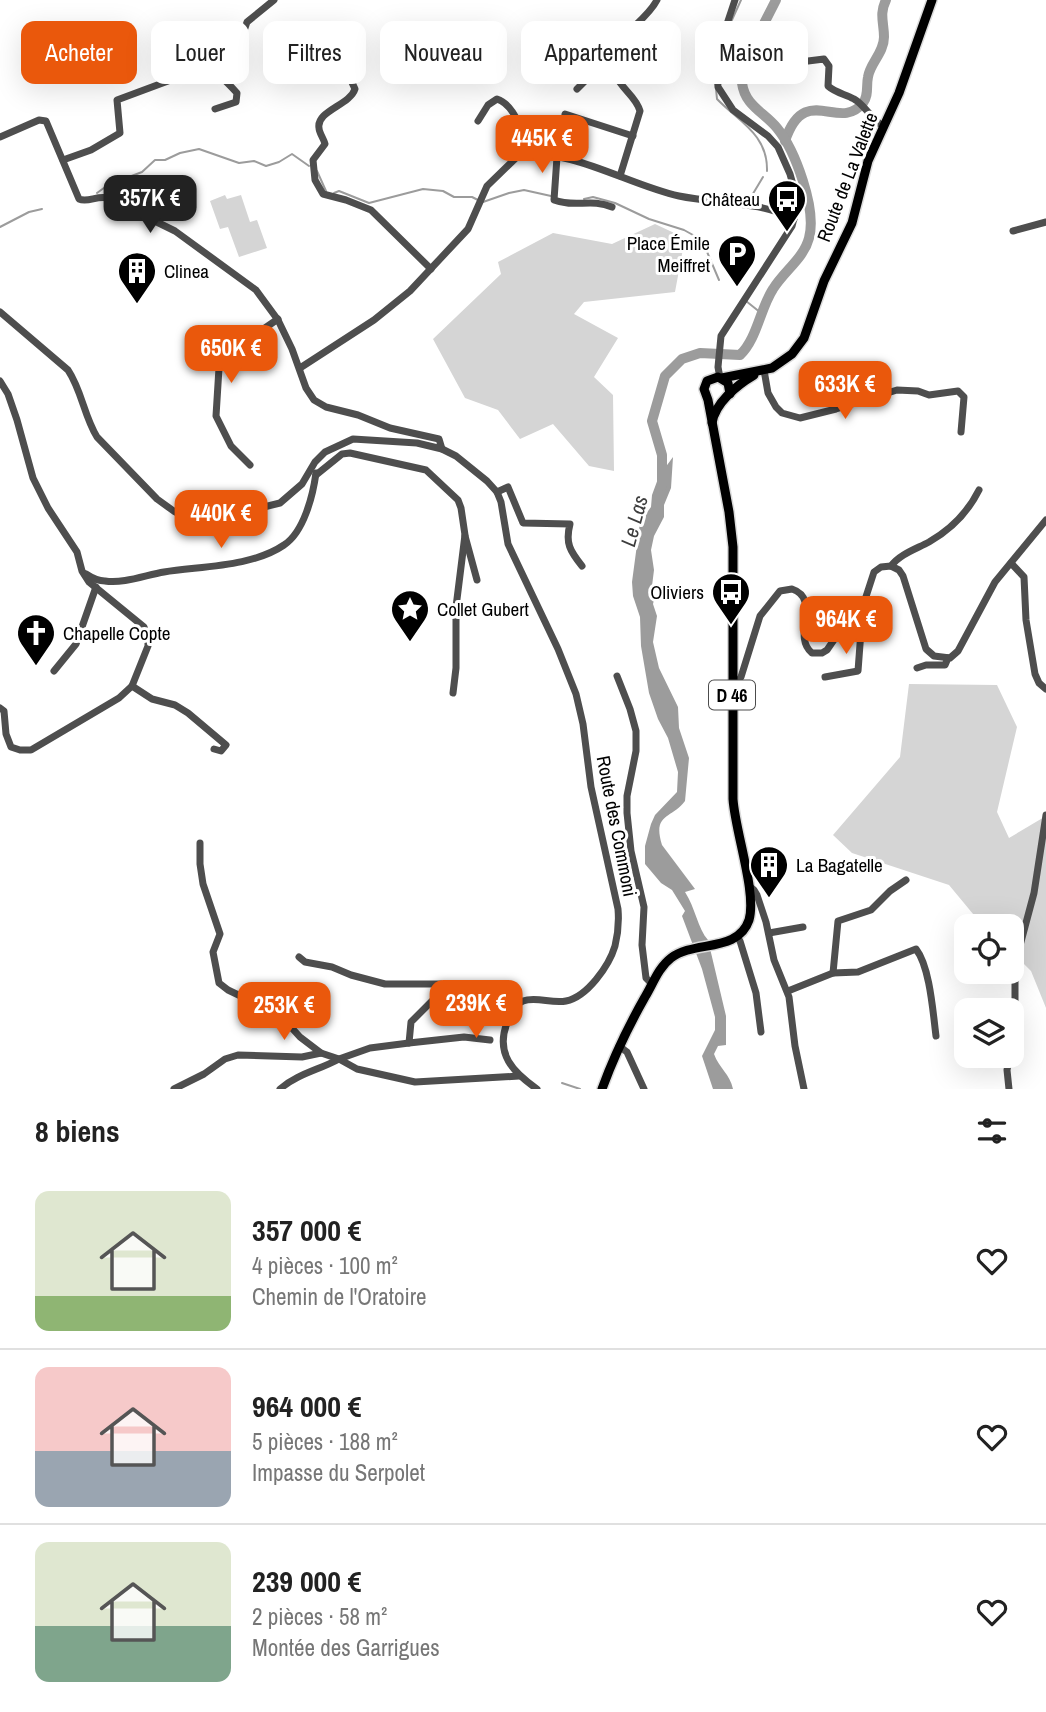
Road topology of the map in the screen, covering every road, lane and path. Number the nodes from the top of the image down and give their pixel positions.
1 (274, 0) edge
2 (657, 0) edge
3 (735, 0) edge
4 (930, 0) edge
5 (248, 21) edge
6 (640, 21) edge
7 (808, 61) edge
8 (160, 84) edge
9 (229, 84) edge
10 (355, 84) edge
11 (582, 84) edge
12 (621, 84) edge
13 (577, 89) dead end
14 (215, 109) dead end
15 (565, 114) dead end
16 (478, 121) dead end
17 (884, 127) junction
18 (633, 136) junction
19 (0, 137) edge
20 (519, 155) junction
21 (557, 157) junction
22 (63, 160) junction
23 (620, 176) junction
24 (612, 207) dead end
25 (794, 219) junction
26 (1046, 222) edge
27 (1013, 231) dead end
28 (431, 269) junction
29 (0, 312) edge
30 (278, 319) junction
31 (300, 368) junction
32 (761, 371) junction
33 (718, 378) junction
34 (0, 381) edge
35 (730, 394) junction
36 (708, 400) junction
37 (721, 403) junction
38 (712, 425) junction
39 (961, 432) dead end
40 (442, 449) junction
41 (315, 462) junction
42 (250, 465) dead end
43 (316, 475) junction
44 (979, 489) dead end
45 (497, 492) junction
46 (1046, 520) edge
47 (465, 535) junction
48 (1011, 563) junction
49 (582, 566) dead end
50 (891, 566) junction
51 (82, 571) junction
52 (477, 580) dead end
53 (96, 587) junction
54 (855, 618) junction
55 (948, 658) junction
56 (917, 668) dead end
57 (54, 671) dead end
58 (617, 677) dead end
59 (825, 677) dead end
60 (732, 682) junction
61 (132, 686) junction
62 (1046, 689) edge
63 (453, 693) dead end
64 (0, 708) edge
65 (214, 749) dead end
66 (1046, 814) edge
67 (200, 843) dead end
68 (906, 880) dead end
69 (749, 886) junction
70 (803, 927) dead end
71 (769, 933) junction
72 (737, 937) junction
73 (299, 957) dead end
74 (833, 973) junction
75 (652, 984) junction
76 (788, 991) junction
77 (1015, 998) edge
78 (761, 1032) dead end
79 (936, 1036) dead end
80 (503, 1037) junction
81 (490, 1040) junction
82 (409, 1043) junction
83 (619, 1046) junction
84 (503, 1047) junction
85 (321, 1053) junction
86 (339, 1059) junction
87 (1008, 1068) edge
88 (520, 1076) junction
89 (174, 1089) edge
90 (280, 1089) edge
91 (537, 1089) edge
92 (602, 1089) edge
93 (644, 1089) edge
94 (804, 1089) edge
95 (1009, 1089) edge

1 - 5 street
2 - 6 street
3 - 25 street
4 - 17 main road, Route de La Valette
7 - 17 street
8 - 22 street
9 - 14 street
10 - 28 street
11 - 13 street
12 - 18 street
15 - 18 street
16 - 20 street
17 - 32 main road, Route de La Valette
18 - 23 street
19 - 22 street
20 - 21 street
20 - 28 street
21 - 23 street
21 - 24 street
22 - 30 street
23 - 25 street
25 - 33 street
26 - 27 street
28 - 31 street
29 - 41 street
30 - 31 street
30 - 42 street
31 - 40 street
32 - 33 main road, Route de La Valette
32 - 35 main road, Route de La Valette
32 - 39 street
33 - 35 main road
33 - 36 main road
34 - 51 street
35 - 37 main road
36 - 37 main road
36 - 38 main road, D 46
37 - 38 main road
38 - 60 main road, D 46
40 - 41 street
40 - 45 street
41 - 43 street
43 - 47 street
43 - 51 street
44 - 50 street
45 - 49 street
45 - 80 street, Route des Commoni
46 - 48 street
47 - 52 street
47 - 63 street
48 - 55 street
48 - 62 street
50 - 54 street
50 - 55 street
51 - 53 street
53 - 57 street
53 - 61 street
54 - 59 street
54 - 60 street
55 - 56 street
58 - 75 street
60 - 69 main road, D 46
61 - 64 street
61 - 65 street
66 - 77 street
67 - 85 street
68 - 74 street
69 - 71 street
69 - 72 main road, D 46
70 - 71 street
71 - 76 street
72 - 75 main road
72 - 78 street
73 - 82 street
74 - 76 street
74 - 79 street
75 - 83 main road
76 - 94 street
80 - 81 street
80 - 84 street, Route des Commoni
81 - 82 street
81 - 84 street
82 - 86 street
83 - 92 main road
83 - 93 street
84 - 88 street
85 - 86 street
85 - 89 street
86 - 88 street
86 - 90 street
87 - 95 street
88 - 91 street

